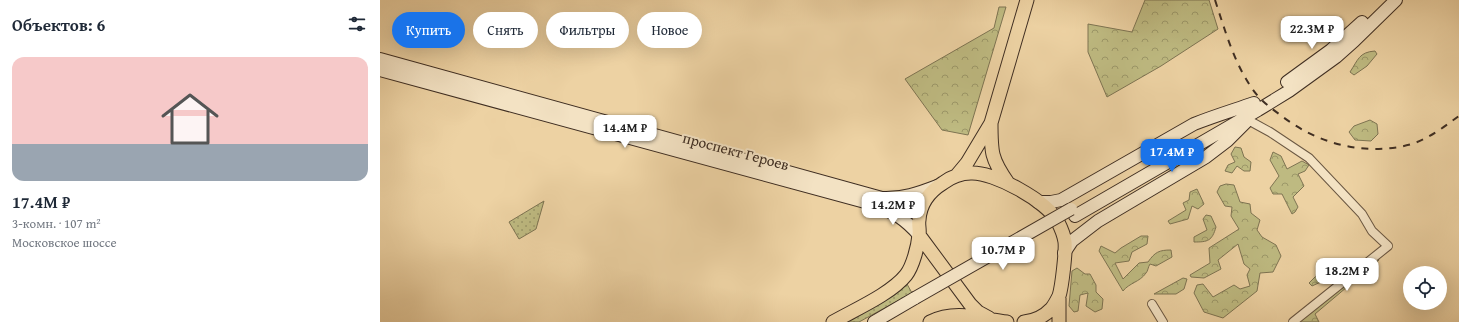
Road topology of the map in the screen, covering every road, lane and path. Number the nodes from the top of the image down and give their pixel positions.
1 (1027, 0) edge
2 (1385, 0) edge
3 (1396, 0) edge
4 (380, 59) edge
5 (380, 70) edge
6 (1256, 106) junction
7 (1248, 120) junction
8 (991, 123) junction
9 (957, 175) junction
10 (1009, 184) junction
11 (938, 186) junction
12 (1038, 202) junction
13 (919, 235) junction
14 (1064, 253) junction
15 (1059, 296) junction
16 (917, 302) junction
17 (1152, 304) dead end
18 (988, 318) junction
19 (833, 322) edge
20 (874, 322) edge
21 (890, 322) edge
22 (930, 322) edge
23 (1007, 322) edge
24 (1024, 322) edge
25 (1059, 322) edge
26 (1163, 322) edge
27 (1293, 322) edge

1 - 8 main road
2 - 6 main road
3 - 6 main road
4 - 11 main road, проспект Героев
5 - 13 main road, проспект Героев
6 - 7 main road
6 - 12 main road
6 - 16 main road, bridge
7 - 14 main road
7 - 27 street
8 - 9 main road
8 - 10 main road
9 - 10 main road
9 - 11 main road
10 - 12 main road
11 - 13 main road
12 - 14 main road
13 - 18 main road
13 - 19 main road
14 - 15 main road
15 - 24 main road
15 - 25 main road
16 - 20 main road
16 - 21 main road
17 - 26 street
18 - 22 main road
18 - 23 main road

